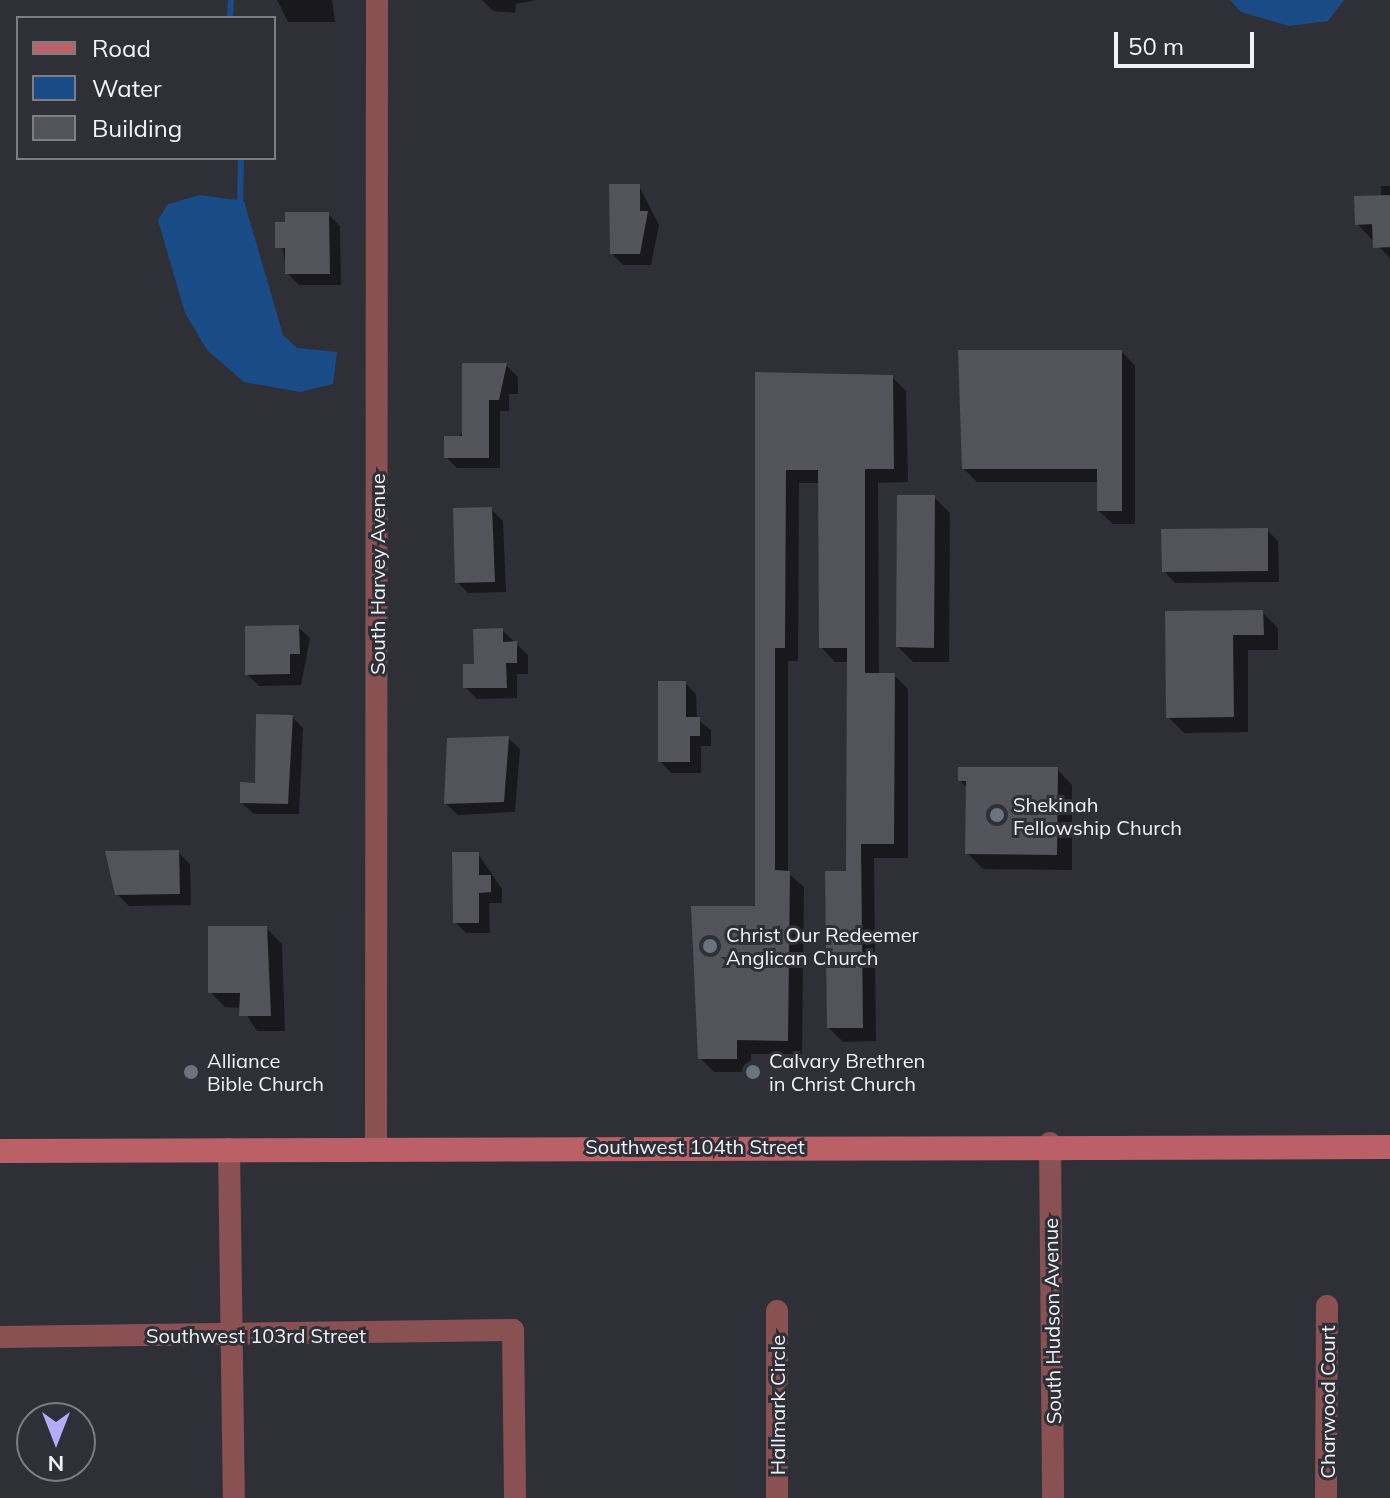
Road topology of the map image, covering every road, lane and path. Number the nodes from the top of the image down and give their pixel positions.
1 (377, 0) edge
2 (1050, 1143) junction
3 (1390, 1147) edge
4 (229, 1149) junction
5 (376, 1149) junction
6 (0, 1151) edge
7 (1327, 1306) dead end
8 (777, 1311) dead end
9 (232, 1334) junction
10 (0, 1337) edge
11 (234, 1498) edge
12 (515, 1498) edge
13 (777, 1498) edge
14 (1053, 1498) edge
15 (1326, 1498) edge

1 - 5 street, South Harvey Avenue
2 - 3 main road, Southwest 104th Street
2 - 5 main road, Southwest 104th Street
2 - 14 street, South Hudson Avenue
4 - 5 main road, Southwest 104th Street
4 - 6 main road, Southwest 104th Street
4 - 9 street
7 - 15 street, Charwood Court
8 - 13 street, Hallmark Circle
9 - 10 street, Southwest 103rd Street
9 - 11 street
9 - 12 street, Southwest 103rd Street

